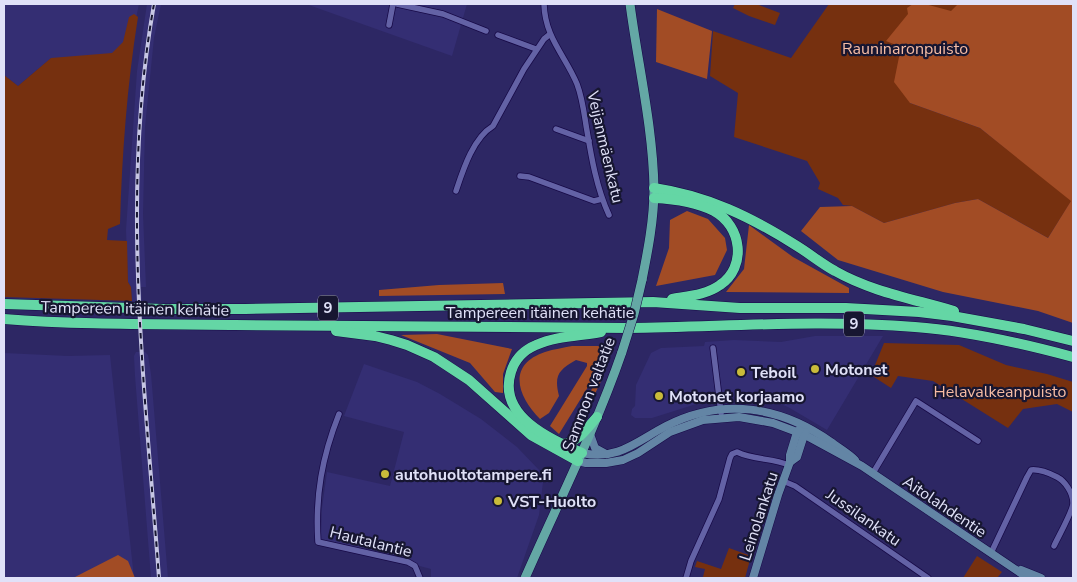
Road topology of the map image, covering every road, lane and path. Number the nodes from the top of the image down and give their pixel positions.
1 (393, 4) edge
2 (397, 4) edge
3 (544, 4) edge
4 (630, 4) edge
5 (389, 25) dead end
6 (486, 31) dead end
7 (498, 35) dead end
8 (550, 35) junction
9 (536, 49) junction
10 (556, 129) dead end
11 (589, 141) junction
12 (520, 176) dead end
13 (456, 191) dead end
14 (654, 193) junction
15 (602, 199) junction
16 (609, 215) dead end
17 (653, 302) junction
18 (4, 304) edge
19 (4, 319) edge
20 (988, 322) junction
21 (300, 326) junction
22 (631, 328) junction
23 (1073, 341) edge
24 (713, 348) dead end
25 (1073, 357) edge
26 (338, 414) dead end
27 (721, 414) junction
28 (598, 417) junction
29 (805, 425) junction
30 (590, 434) junction
31 (801, 434) junction
32 (978, 441) dead end
33 (562, 444) junction
34 (608, 454) junction
35 (580, 457) junction
36 (789, 464) junction
37 (862, 466) junction
38 (873, 474) junction
39 (783, 481) junction
40 (1054, 546) dead end
41 (991, 553) junction
42 (1012, 567) junction
43 (420, 578) edge
44 (525, 578) edge
45 (686, 578) edge
46 (753, 578) edge
47 (928, 578) edge
48 (1028, 578) edge
49 (1041, 578) edge

1 - 5 street
2 - 6 street
3 - 8 street, Veijanmäenkatu
4 - 14 main road, Sammon valtatie
7 - 9 street
8 - 9 street
8 - 11 street, Veijanmäenkatu
9 - 13 street
10 - 11 street
11 - 15 street, Veijanmäenkatu
12 - 15 street
14 - 17 highway
14 - 20 highway
14 - 28 main road, Sammon valtatie, bridge
15 - 16 street, Veijanmäenkatu
17 - 18 highway, Tampereen itäinen kehätie / 9
17 - 20 highway, Tampereen itäinen kehätie / 9
19 - 21 highway, Tampereen itäinen kehätie / 9
20 - 23 highway, Tampereen itäinen kehätie / 9
21 - 22 highway, Tampereen itäinen kehätie / 9
21 - 35 highway
22 - 25 highway, Tampereen itäinen kehätie / 9
22 - 33 highway
24 - 27 street
26 - 43 street, Hautalantie
27 - 29 main road, Aitolahdentie
27 - 31 main road, Aitolahdentie
27 - 34 main road, Aitolahdentie
27 - 35 main road, Aitolahdentie
28 - 30 main road, Sammon valtatie
28 - 33 highway
29 - 31 main road
29 - 37 main road, Aitolahdentie
30 - 34 main road
30 - 35 main road, Sammon valtatie
31 - 36 main road, Leinolankatu
31 - 37 main road, Aitolahdentie
32 - 38 street
33 - 35 highway
34 - 35 main road, Aitolahdentie
35 - 44 main road, Sammon valtatie
36 - 39 main road, Leinolankatu
36 - 45 street
37 - 38 main road, Aitolahdentie
38 - 41 main road, Aitolahdentie
39 - 46 main road, Leinolankatu
39 - 47 street, Jussilankatu
40 - 41 street
41 - 42 main road, Aitolahdentie
42 - 48 main road, Aitolahdentie
42 - 49 main road, Aitolahdentie

